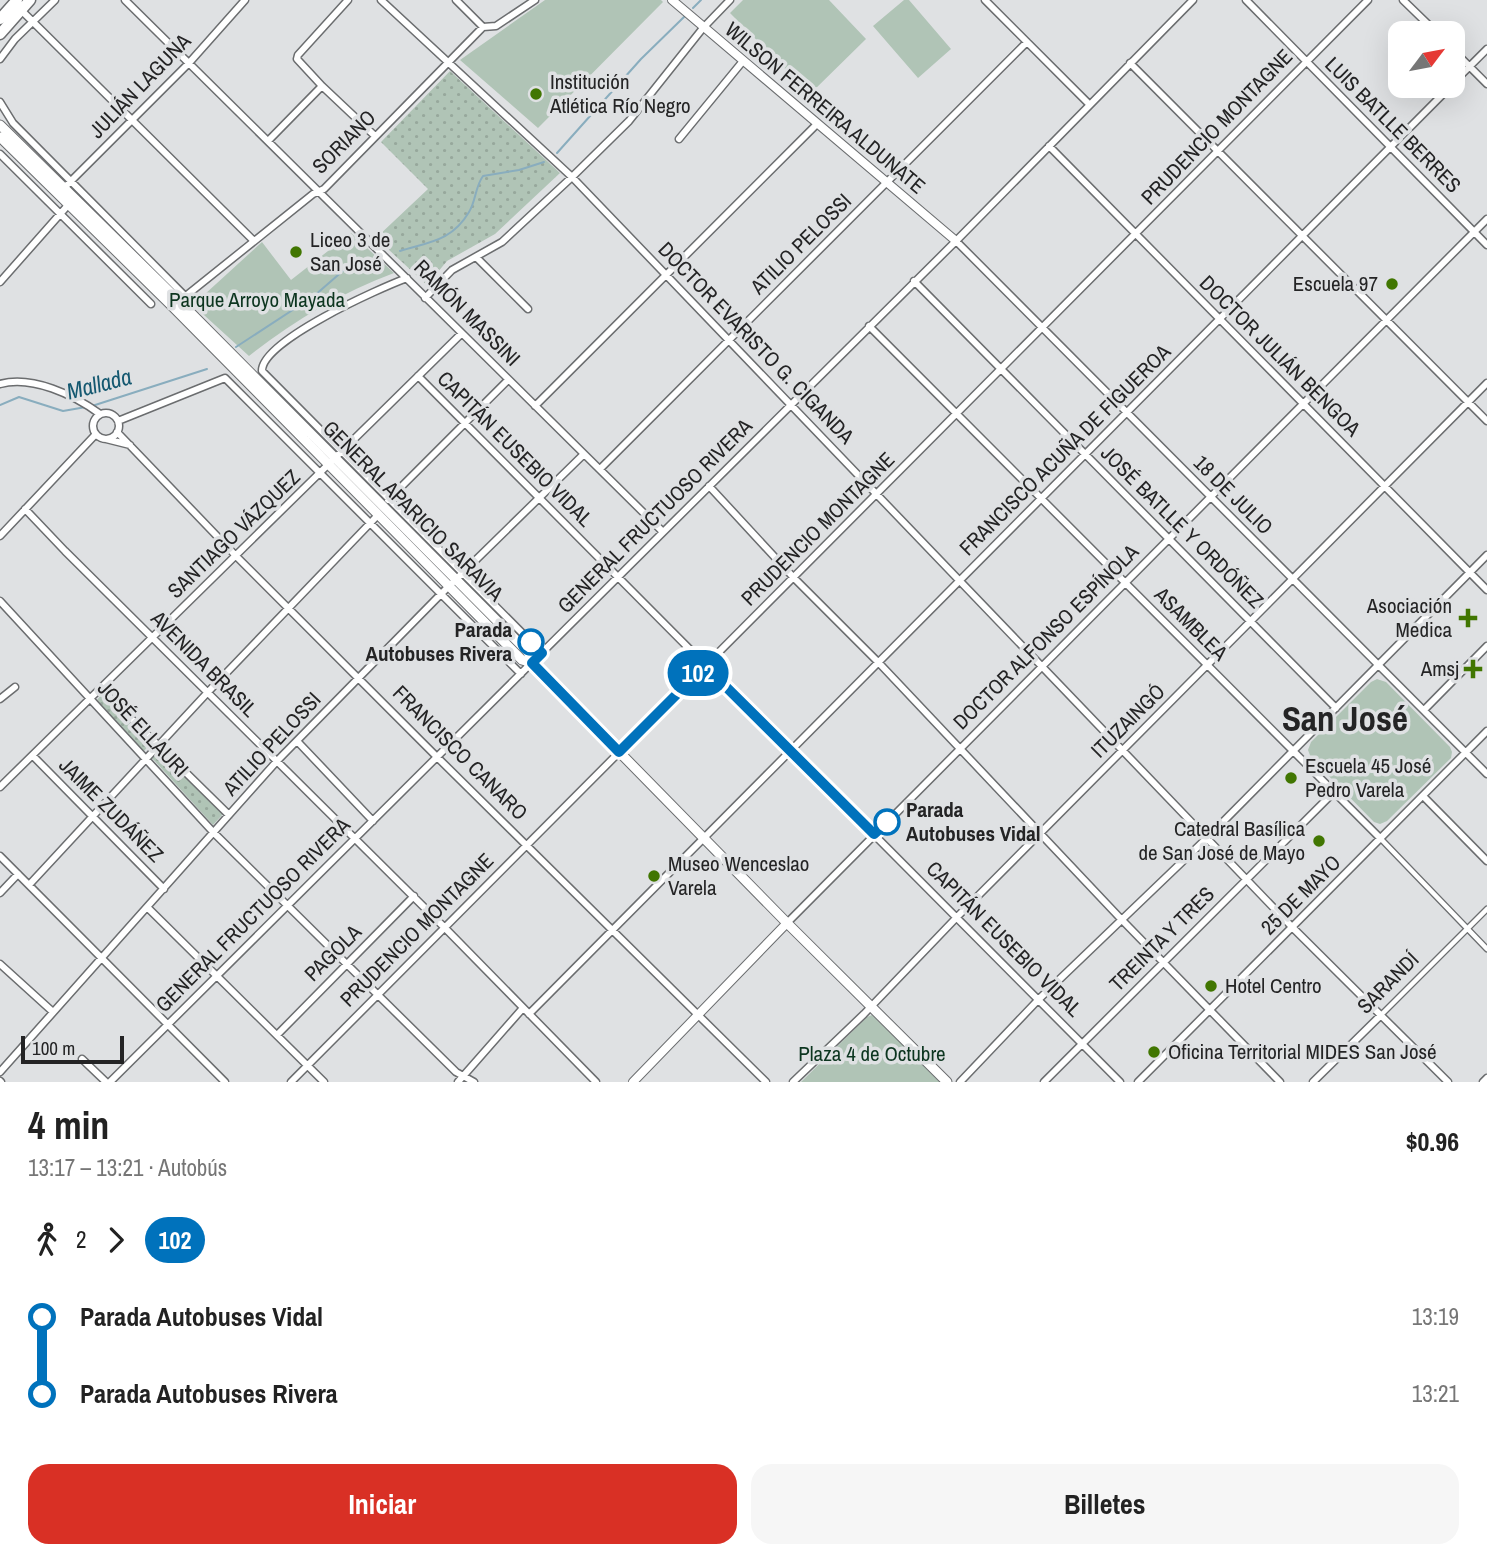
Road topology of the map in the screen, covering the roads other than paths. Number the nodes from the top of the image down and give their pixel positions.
1 (30, 0) edge
2 (55, 0) edge
3 (125, 0) edge
4 (138, 0) edge
5 (245, 0) edge
6 (348, 0) edge
7 (381, 0) edge
8 (456, 0) edge
9 (535, 0) edge
10 (672, 0) edge
11 (730, 0) edge
12 (985, 0) edge
13 (1193, 0) edge
14 (1246, 0) edge
15 (1368, 0) edge
16 (1404, 0) edge
17 (19, 5) edge
18 (132, 7) junction
19 (0, 19) edge
20 (32, 21) junction
21 (1425, 21) edge
22 (483, 27) junction
23 (704, 28) junction
24 (0, 34) edge
25 (1027, 42) junction
26 (1487, 49) edge
27 (0, 59) edge
28 (448, 61) junction
29 (743, 61) junction
30 (1306, 61) junction
31 (1465, 62) edge
32 (189, 63) junction
33 (1130, 63) junction
34 (1470, 67) junction
35 (1465, 72) edge
36 (1487, 84) edge
37 (322, 86) junction
38 (1439, 98) edge
39 (0, 102) edge
40 (1089, 104) junction
41 (131, 120) junction
42 (817, 124) junction
43 (0, 125) edge
44 (375, 136) junction
45 (0, 137) edge
46 (679, 139) dead end
47 (268, 141) junction
48 (1049, 146) junction
49 (1389, 147) junction
50 (1217, 150) junction
51 (0, 154) edge
52 (572, 177) junction
53 (886, 183) junction
54 (65, 187) junction
55 (319, 191) junction
56 (69, 205) junction
57 (60, 214) junction
58 (1487, 219) edge
59 (1474, 232) junction
60 (1137, 234) junction
61 (1302, 235) junction
62 (254, 241) junction
63 (956, 241) junction
64 (1487, 245) edge
65 (475, 257) junction
66 (667, 275) junction
67 (407, 278) junction
68 (914, 281) junction
69 (0, 282) edge
70 (425, 298) junction
71 (179, 301) junction
72 (150, 304) dead end
73 (528, 309) dead end
74 (1219, 319) junction
75 (1386, 319) junction
76 (869, 326) junction
77 (1042, 328) junction
78 (461, 334) junction
79 (730, 341) junction
80 (1002, 369) junction
81 (418, 376) junction
82 (508, 380) junction
83 (1487, 383) edge
84 (0, 384) edge
85 (1468, 402) junction
86 (1303, 403) junction
87 (790, 405) junction
88 (535, 406) junction
89 (957, 413) junction
90 (1126, 413) junction
91 (96, 415) junction
92 (118, 421) junction
93 (1487, 421) edge
94 (465, 424) junction
95 (117, 432) junction
96 (96, 433) junction
97 (105, 439) junction
98 (84, 444) junction
99 (132, 446) junction
100 (584, 454) junction
101 (1085, 455) junction
102 (336, 459) junction
103 (600, 469) junction
104 (321, 474) junction
105 (709, 485) junction
106 (1385, 486) junction
107 (878, 494) junction
108 (1210, 497) junction
109 (539, 499) junction
110 (1042, 499) junction
111 (383, 506) junction
112 (25, 509) junction
113 (370, 523) junction
114 (663, 532) junction
115 (0, 536) edge
116 (1169, 539) junction
117 (1487, 555) edge
118 (237, 557) junction
119 (1470, 572) junction
120 (618, 578) junction
121 (794, 578) junction
122 (457, 580) junction
123 (961, 580) junction
124 (1294, 580) junction
125 (1125, 583) junction
126 (1487, 590) edge
127 (441, 594) junction
128 (0, 601) edge
129 (288, 607) junction
130 (1252, 622) junction
131 (153, 638) junction
132 (1487, 646) edge
133 (542, 653) junction
134 (532, 663) junction
135 (879, 663) junction
136 (1378, 664) junction
137 (705, 666) junction
138 (1209, 666) junction
139 (1042, 667) junction
140 (521, 674) junction
141 (360, 678) junction
142 (15, 687) dead end
143 (101, 689) junction
144 (208, 692) junction
145 (0, 699) edge
146 (90, 699) junction
147 (1336, 708) junction
148 (1424, 710) junction
149 (1487, 731) edge
150 (297, 741) junction
151 (158, 745) junction
152 (960, 749) junction
153 (1293, 750) junction
154 (1123, 751) junction
155 (619, 752) junction
156 (792, 752) junction
157 (1465, 752) junction
158 (33, 756) junction
159 (437, 757) junction
160 (147, 758) junction
161 (277, 761) junction
162 (1487, 774) edge
163 (0, 787) edge
164 (1335, 791) junction
165 (1423, 796) junction
166 (229, 815) junction
167 (93, 817) junction
168 (373, 821) junction
169 (214, 833) junction
170 (874, 834) junction
171 (1040, 834) junction
172 (704, 838) junction
173 (1207, 838) junction
174 (355, 839) junction
175 (1381, 839) junction
176 (527, 844) junction
177 (0, 856) edge
178 (1487, 861) edge
179 (18, 874) junction
180 (1247, 880) junction
181 (29, 885) junction
182 (164, 889) junction
183 (0, 893) edge
184 (414, 896) junction
185 (287, 906) junction
186 (147, 907) junction
187 (1487, 909) edge
188 (957, 917) junction
189 (1121, 919) junction
190 (787, 923) junction
191 (444, 927) junction
192 (1293, 928) junction
193 (613, 929) junction
194 (1467, 929) junction
195 (1487, 949) edge
196 (102, 957) junction
197 (1163, 962) junction
198 (0, 964) edge
199 (346, 965) junction
200 (217, 975) junction
201 (377, 995) junction
202 (1039, 999) junction
203 (871, 1006) junction
204 (523, 1008) junction
205 (1210, 1010) junction
206 (53, 1013) junction
207 (529, 1014) junction
208 (698, 1014) junction
209 (1381, 1015) junction
210 (168, 1024) junction
211 (277, 1035) junction
212 (1083, 1043) junction
213 (82, 1059) dead end
214 (308, 1066) junction
215 (0, 1072) edge
216 (464, 1076) junction
217 (108, 1082) edge
218 (225, 1082) edge
219 (291, 1082) edge
220 (324, 1082) edge
221 (458, 1082) edge
222 (474, 1082) edge
223 (596, 1082) edge
224 (633, 1082) edge
225 (766, 1082) edge
226 (793, 1082) edge
227 (947, 1082) edge
228 (960, 1082) edge
229 (1044, 1082) edge
230 (1120, 1082) edge
231 (1138, 1082) edge
232 (1280, 1082) edge
233 (1312, 1082) edge
234 (1448, 1082) edge

1 - 17 highway
2 - 20 street
3 - 18 street, RAMÓN MASSINI
4 - 18 street
5 - 32 street, JULIÁN LAGUNA
6 - 37 street
7 - 28 street, DOCTOR EVARISTO G. CIGANDA
8 - 22 street
9 - 22 street, SORIANO
10 - 23 street, WILSON FERREIRA ALDUNATE
11 - 23 street
12 - 25 street
13 - 33 street, GENERAL FRUCTUOSO RIVERA
14 - 30 street, LUIS BATLLE BERRES
15 - 30 street, PRUDENCIO MONTAGNE
16 - 21 street
17 - 19 highway
17 - 20 street
17 - 24 highway
18 - 32 street, RAMÓN MASSINI
20 - 27 street
20 - 41 street
22 - 28 street, SORIANO
23 - 29 street, WILSON FERREIRA ALDUNATE
23 - 52 street
25 - 40 street
25 - 53 street, ATILIO PELOSSI
26 - 34 street, FRANCISCO ACUÑA DE FIGUEROA
28 - 44 street, SORIANO
28 - 52 street, DOCTOR EVARISTO G. CIGANDA
29 - 42 street, WILSON FERREIRA ALDUNATE
29 - 46 street
30 - 49 street, LUIS BATLLE BERRES
30 - 50 street, PRUDENCIO MONTAGNE
31 - 34 street
32 - 41 street, JULIÁN LAGUNA
32 - 47 street, RAMÓN MASSINI
33 - 40 street, GENERAL FRUCTUOSO RIVERA
33 - 50 street
34 - 35 street, FRANCISCO ACUÑA DE FIGUEROA
34 - 36 street
37 - 44 street
37 - 47 street
38 - 49 street, FRANCISCO ACUÑA DE FIGUEROA
39 - 54 street, GENERAL APARICIO SARAVIA
40 - 48 street, GENERAL FRUCTUOSO RIVERA
41 - 54 street, JULIÁN LAGUNA
41 - 62 street
42 - 53 street, WILSON FERREIRA ALDUNATE
42 - 66 street
43 - 54 main road, GENERAL APARICIO SARAVIA
44 - 55 street, SORIANO
45 - 54 main road, GENERAL APARICIO SARAVIA
47 - 55 street, RAMÓN MASSINI
48 - 60 street, DOCTOR JULIÁN BENGOA
48 - 63 street, GENERAL FRUCTUOSO RIVERA
49 - 59 street, LUIS BATLLE BERRES
49 - 61 street, FRANCISCO ACUÑA DE FIGUEROA
50 - 60 street, PRUDENCIO MONTAGNE
50 - 61 street
51 - 57 street
52 - 65 street
52 - 66 street, DOCTOR EVARISTO G. CIGANDA
53 - 63 street, WILSON FERREIRA ALDUNATE
53 - 79 street, ATILIO PELOSSI
54 - 56 main road, GENERAL APARICIO SARAVIA
54 - 71 main road, GENERAL APARICIO SARAVIA
55 - 62 street, SORIANO
55 - 67 street, RAMÓN MASSINI
56 - 57 street
56 - 71 main road, GENERAL APARICIO SARAVIA
57 - 69 street
57 - 72 street
58 - 59 street, DOCTOR ALFONSO ESPÍNOLA
59 - 64 street, LUIS BATLLE BERRES
59 - 75 street, DOCTOR ALFONSO ESPÍNOLA
60 - 74 street, DOCTOR JULIÁN BENGOA
60 - 77 street, PRUDENCIO MONTAGNE
61 - 74 street, FRANCISCO ACUÑA DE FIGUEROA
61 - 75 street
62 - 71 street, SORIANO
63 - 68 street, GENERAL FRUCTUOSO RIVERA
63 - 77 street, 18 DE JULIO
65 - 70 street
65 - 73 street
66 - 79 street, DOCTOR EVARISTO G. CIGANDA
66 - 88 street
67 - 70 street, RAMÓN MASSINI
67 - 102 street, GENERAL APARICIO SARAVIA
68 - 76 street, GENERAL FRUCTUOSO RIVERA
68 - 80 street, JOSÉ BATLLE Y ORDÓÑEZ
70 - 78 street, RAMÓN MASSINI
71 - 102 main road, GENERAL APARICIO SARAVIA
74 - 86 street, DOCTOR JULIÁN BENGOA
74 - 90 street, FRANCISCO ACUÑA DE FIGUEROA
75 - 85 street
75 - 86 street, DOCTOR ALFONSO ESPÍNOLA
76 - 87 street, GENERAL FRUCTUOSO RIVERA
76 - 89 street, ASAMBLEA
77 - 80 street, PRUDENCIO MONTAGNE
77 - 90 street, 18 DE JULIO
78 - 81 street, SANTIAGO VÁZQUEZ
78 - 82 street, RAMÓN MASSINI
79 - 87 street, DOCTOR EVARISTO G. CIGANDA
79 - 103 street, ATILIO PELOSSI
80 - 89 street, PRUDENCIO MONTAGNE
80 - 101 street, JOSÉ BATLLE Y ORDÓÑEZ
81 - 94 street, CAPITÁN EUSEBIO VIDAL
81 - 102 street, SANTIAGO VÁZQUEZ
82 - 88 street, RAMÓN MASSINI
82 - 94 street
83 - 85 street, ITUZAINGÓ
84 - 91 street
85 - 93 street
85 - 106 street, ITUZAINGÓ
86 - 106 street, DOCTOR JULIÁN BENGOA
86 - 108 street, DOCTOR ALFONSO ESPÍNOLA
87 - 105 street, GENERAL FRUCTUOSO RIVERA
87 - 107 street, DOCTOR EVARISTO G. CIGANDA
88 - 100 street, RAMÓN MASSINI
89 - 107 street, PRUDENCIO MONTAGNE
89 - 110 street, ASAMBLEA
90 - 101 street, FRANCISCO ACUÑA DE FIGUEROA
90 - 108 street, 18 DE JULIO
91 - 92 street
91 - 96 street
92 - 95 street
92 - 104 street, GENERAL APARICIO SARAVIA
94 - 109 street, CAPITÁN EUSEBIO VIDAL
94 - 111 street
95 - 97 street
95 - 99 street, FRANCISCO CANARO
96 - 97 street
96 - 98 street
97 - 98 street
97 - 99 street
98 - 112 street
99 - 118 street, FRANCISCO CANARO
100 - 103 street, RAMÓN MASSINI
100 - 109 street, ATILIO PELOSSI
101 - 110 street, FRANCISCO ACUÑA DE FIGUEROA
101 - 116 street, JOSÉ BATLLE Y ORDÓÑEZ
102 - 104 street, SANTIAGO VÁZQUEZ
102 - 111 main road, GENERAL APARICIO SARAVIA
102 - 111 street, GENERAL APARICIO SARAVIA
103 - 114 street, RAMÓN MASSINI
104 - 113 street, GENERAL APARICIO SARAVIA
104 - 118 street, SANTIAGO VÁZQUEZ
105 - 114 street, GENERAL FRUCTUOSO RIVERA
105 - 121 street
106 - 119 street, DOCTOR JULIÁN BENGOA
106 - 124 street, ITUZAINGÓ
107 - 121 street, PRUDENCIO MONTAGNE
107 - 123 street, DOCTOR EVARISTO G. CIGANDA
108 - 116 street, DOCTOR ALFONSO ESPÍNOLA
108 - 124 street, 18 DE JULIO
109 - 120 street, CAPITÁN EUSEBIO VIDAL
109 - 122 street, ATILIO PELOSSI
110 - 123 street, FRANCISCO ACUÑA DE FIGUEROA
110 - 125 street, ASAMBLEA
111 - 113 street
111 - 122 main road, GENERAL APARICIO SARAVIA
111 - 122 street, GENERAL APARICIO SARAVIA
112 - 115 street
112 - 131 street, AVENIDA BRASIL
113 - 127 street, GENERAL APARICIO SARAVIA
113 - 129 street
114 - 120 street, GENERAL FRUCTUOSO RIVERA
116 - 125 street, DOCTOR ALFONSO ESPÍNOLA
116 - 130 street, JOSÉ BATLLE Y ORDÓÑEZ
117 - 119 street
118 - 129 street, FRANCISCO CANARO
118 - 131 street, SANTIAGO VÁZQUEZ
119 - 126 street, DOCTOR JULIÁN BENGOA
119 - 136 street
120 - 133 street, GENERAL FRUCTUOSO RIVERA
120 - 137 street, CAPITÁN EUSEBIO VIDAL
121 - 135 street
121 - 137 street, PRUDENCIO MONTAGNE
122 - 127 street, ATILIO PELOSSI
122 - 133 street, GENERAL APARICIO SARAVIA
122 - 134 main road, GENERAL APARICIO SARAVIA
123 - 135 street, FRANCISCO ACUÑA DE FIGUEROA
123 - 139 street, DOCTOR EVARISTO G. CIGANDA
124 - 130 street, ITUZAINGÓ
124 - 136 street, 18 DE JULIO
125 - 138 street, ASAMBLEA
125 - 139 street, DOCTOR ALFONSO ESPÍNOLA
127 - 140 street, GENERAL APARICIO SARAVIA
127 - 141 street, ATILIO PELOSSI
128 - 146 street, JOSÉ ELLAURI
129 - 141 street, FRANCISCO CANARO
129 - 144 street
130 - 138 street, ITUZAINGÓ
130 - 147 street, JOSÉ BATLLE Y ORDÓÑEZ
131 - 143 street, SANTIAGO VÁZQUEZ
131 - 144 street, AVENIDA BRASIL
132 - 148 street
133 - 134 street, GENERAL FRUCTUOSO RIVERA
134 - 140 street, GENERAL FRUCTUOSO RIVERA
134 - 155 main road, GENERAL APARICIO SARAVIA
135 - 152 street
135 - 156 street, FRANCISCO ACUÑA DE FIGUEROA
136 - 147 street
136 - 148 street, 18 DE JULIO
137 - 155 street, PRUDENCIO MONTAGNE
137 - 156 street, CAPITÁN EUSEBIO VIDAL
138 - 153 street, ASAMBLEA
138 - 154 street, ITUZAINGÓ
139 - 152 street, DOCTOR ALFONSO ESPÍNOLA
139 - 154 street, DOCTOR EVARISTO G. CIGANDA
140 - 159 street, GENERAL FRUCTUOSO RIVERA
141 - 150 street, ATILIO PELOSSI
141 - 159 street, FRANCISCO CANARO
142 - 145 street
143 - 146 street, SANTIAGO VÁZQUEZ
143 - 151 street, JOSÉ ELLAURI
144 - 151 street
144 - 161 street, AVENIDA BRASIL
146 - 158 street, SANTIAGO VÁZQUEZ
146 - 160 street, JOSÉ ELLAURI
147 - 153 street
148 - 157 street, 18 DE JULIO
149 - 157 street, 25 DE MAYO
150 - 161 street, ATILIO PELOSSI
150 - 168 street
151 - 160 street
151 - 166 street, JOSÉ ELLAURI
152 - 170 street, DOCTOR ALFONSO ESPÍNOLA
152 - 171 street
153 - 164 street, ASAMBLEA
153 - 173 street
154 - 171 street, ITUZAINGÓ
154 - 173 street, DOCTOR EVARISTO G. CIGANDA
155 - 172 main road, GENERAL APARICIO SARAVIA
155 - 176 street, PRUDENCIO MONTAGNE
156 - 170 street, CAPITÁN EUSEBIO VIDAL
156 - 172 street, FRANCISCO ACUÑA DE FIGUEROA
157 - 162 street, 18 DE JULIO
157 - 165 street, 25 DE MAYO
158 - 163 street, SANTIAGO VÁZQUEZ
158 - 167 street, JAIME ZUDÁÑEZ
159 - 168 street, GENERAL FRUCTUOSO RIVERA
159 - 176 street, FRANCISCO CANARO
160 - 167 street
160 - 169 street, JOSÉ ELLAURI
161 - 166 street, ATILIO PELOSSI
161 - 174 street, AVENIDA BRASIL
164 - 175 street, ASAMBLEA
164 - 180 street, TREINTA Y TRES
165 - 175 street, 25 DE MAYO
165 - 178 street
166 - 169 street, ATILIO PELOSSI
167 - 181 street
167 - 182 street, JAIME ZUDÁÑEZ
168 - 174 street, GENERAL FRUCTUOSO RIVERA
169 - 182 street, ATILIO PELOSSI
169 - 185 street, JOSÉ ELLAURI
170 - 188 street, CAPITÁN EUSEBIO VIDAL
170 - 190 street, DOCTOR ALFONSO ESPÍNOLA
171 - 188 street, ITUZAINGÓ
171 - 189 street
172 - 190 main road, GENERAL APARICIO SARAVIA
172 - 193 street, FRANCISCO ACUÑA DE FIGUEROA
173 - 180 street, DOCTOR EVARISTO G. CIGANDA
173 - 189 street
174 - 184 street, AVENIDA BRASIL
174 - 185 street, GENERAL FRUCTUOSO RIVERA
175 - 192 street, 25 DE MAYO
175 - 194 street, ASAMBLEA
176 - 191 street, PRUDENCIO MONTAGNE
176 - 193 street, FRANCISCO CANARO
177 - 179 street
179 - 181 street
179 - 183 street
180 - 192 street, DOCTOR EVARISTO G. CIGANDA
180 - 197 street, TREINTA Y TRES
181 - 196 street
182 - 186 street, ATILIO PELOSSI
184 - 191 street, AVENIDA BRASIL
184 - 199 street, PAGOLA
185 - 199 street, JOSÉ ELLAURI
185 - 200 street, GENERAL FRUCTUOSO RIVERA
186 - 196 street, ATILIO PELOSSI
186 - 200 street
187 - 194 street, SARANDÍ
188 - 202 street, CAPITÁN EUSEBIO VIDAL
188 - 203 street, ITUZAINGÓ
189 - 197 street
189 - 202 street
190 - 203 main road, GENERAL APARICIO SARAVIA
190 - 208 street, DOCTOR ALFONSO ESPÍNOLA
191 - 201 street, PRUDENCIO MONTAGNE
191 - 204 street, AVENIDA BRASIL
192 - 205 street, 25 DE MAYO
192 - 209 street, DOCTOR EVARISTO G. CIGANDA
193 - 207 street, FRANCISCO ACUÑA DE FIGUEROA
193 - 208 street, FRANCISCO CANARO
194 - 195 street, ASAMBLEA
194 - 209 street, SARANDÍ
196 - 206 street, ATILIO PELOSSI
196 - 210 street
197 - 205 street
197 - 212 street, TREINTA Y TRES
198 - 206 street
199 - 201 street, JOSÉ ELLAURI
199 - 211 street, PAGOLA
200 - 210 street, GENERAL FRUCTUOSO RIVERA
200 - 211 street
201 - 214 street, PRUDENCIO MONTAGNE
201 - 216 street, JOSÉ ELLAURI
202 - 212 street, CAPITÁN EUSEBIO VIDAL
202 - 228 street
203 - 226 street, ITUZAINGÓ
203 - 227 main road, GENERAL APARICIO SARAVIA
204 - 207 street, AVENIDA BRASIL
204 - 216 street
205 - 231 street, 25 DE MAYO
205 - 232 street
206 - 215 street, ATILIO PELOSSI
207 - 223 street, AVENIDA BRASIL
208 - 224 street, DOCTOR ALFONSO ESPÍNOLA
208 - 225 street, FRANCISCO CANARO
209 - 233 street, SARANDÍ
209 - 234 street, DOCTOR EVARISTO G. CIGANDA
210 - 217 street, GENERAL FRUCTUOSO RIVERA
210 - 218 street
211 - 214 street
212 - 229 street, TREINTA Y TRES
212 - 230 street, CAPITÁN EUSEBIO VIDAL
213 - 217 street
214 - 219 street, PRUDENCIO MONTAGNE
214 - 220 street
216 - 221 street
216 - 222 street, JOSÉ ELLAURI

